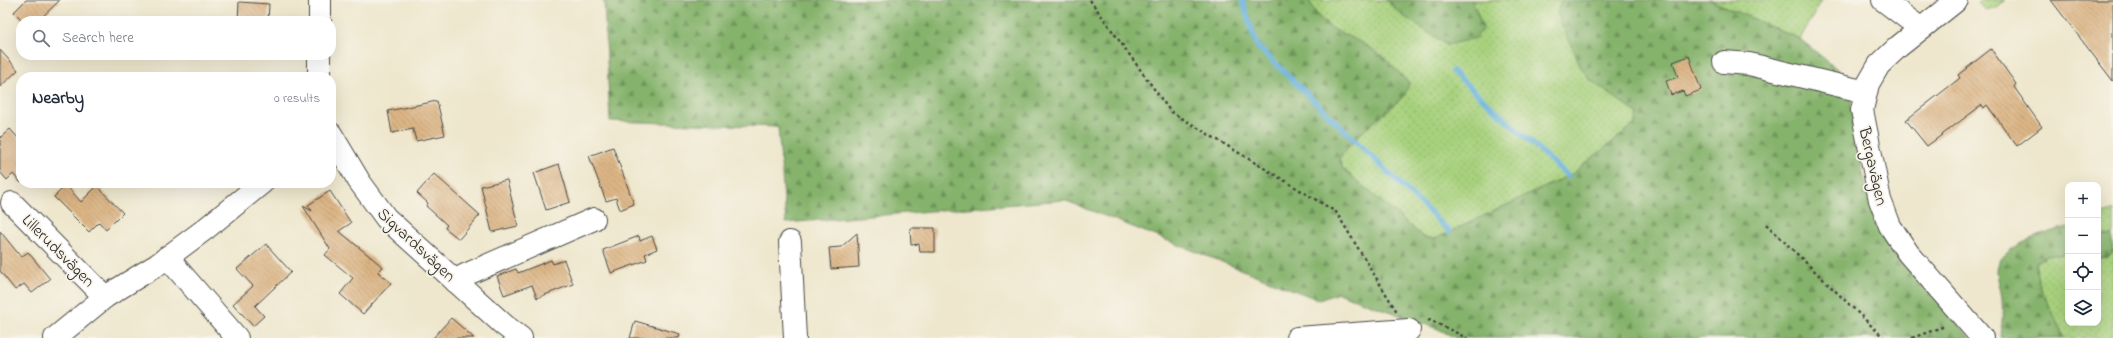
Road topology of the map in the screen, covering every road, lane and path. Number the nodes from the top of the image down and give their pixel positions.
1 (320, 0) edge
2 (1090, 0) edge
3 (1882, 0) edge
4 (1957, 0) edge
5 (1927, 15) edge
6 (320, 16) edge
7 (319, 60) edge
8 (1724, 62) dead end
9 (319, 72) edge
10 (1866, 92) junction
11 (336, 143) edge
12 (248, 188) edge
13 (12, 203) dead end
14 (594, 219) dead end
15 (1766, 224) dead end
16 (790, 242) dead end
17 (167, 258) junction
18 (456, 282) junction
19 (105, 298) junction
20 (1963, 316) junction
21 (1409, 330) junction
22 (55, 338) edge
23 (237, 338) edge
24 (521, 338) edge
25 (796, 338) edge
26 (1297, 338) edge
27 (1467, 338) edge
28 (1884, 338) edge
29 (1912, 338) edge
30 (1982, 338) edge

1 - 6 street
2 - 21 path
3 - 5 street
4 - 5 street, Bergavägen
5 - 10 street, Bergavägen
7 - 9 street
8 - 10 street
10 - 20 street, Bergavägen
11 - 18 street, Sigvardsvägen
12 - 17 street, Lillerudsvägen
13 - 19 street, Lillerudsvägen
14 - 18 street
15 - 28 path
16 - 25 street
17 - 19 street, Lillerudsvägen
17 - 23 street
18 - 24 street, Sigvardsvägen
19 - 22 street, Lillerudsvägen
20 - 29 path
20 - 30 street, Bergavägen
21 - 26 street
21 - 27 path

